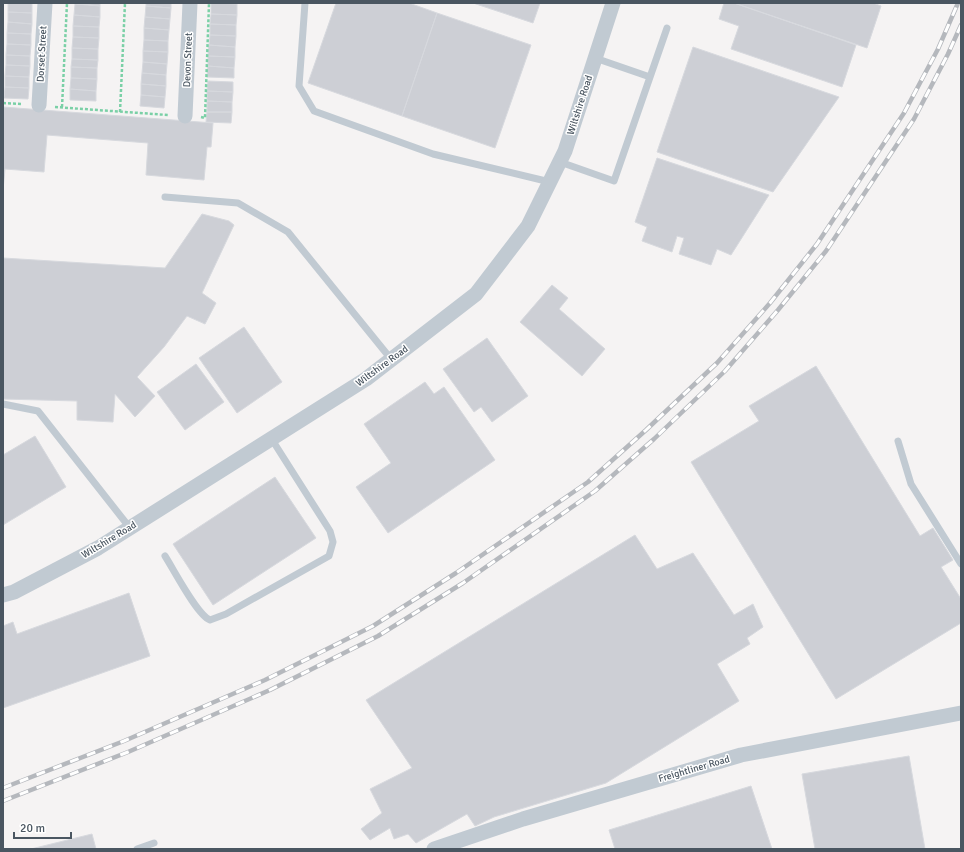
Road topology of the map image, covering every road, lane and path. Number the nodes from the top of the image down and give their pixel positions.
1 (45, 3) edge
2 (67, 3) edge
3 (125, 3) edge
4 (190, 3) edge
5 (305, 3) edge
6 (614, 3) edge
7 (667, 28) dead end
8 (595, 58) junction
9 (650, 77) junction
10 (3, 103) edge
11 (39, 105) junction
12 (62, 107) junction
13 (120, 112) junction
14 (185, 116) joint
15 (560, 162) junction
16 (550, 182) junction
17 (165, 197) dead end
18 (391, 359) junction
19 (3, 404) edge
20 (271, 438) junction
21 (898, 441) dead end
22 (130, 528) junction
23 (165, 556) dead end
24 (961, 564) edge
25 (3, 595) edge
26 (961, 715) edge
27 (154, 843) dead end
28 (137, 849) edge
29 (434, 849) edge

1 - 11 street, Dorset Street
2 - 12 path
3 - 13 path
4 - 14 street, Devon Street
5 - 16 lane
6 - 8 street, Wiltshire Road
7 - 9 lane
8 - 9 lane
8 - 15 street, Wiltshire Road
9 - 15 lane
10 - 11 path
11 - 12 path
12 - 13 path
13 - 14 path
15 - 16 street, Wiltshire Road
16 - 18 street, Wiltshire Road
17 - 18 lane
18 - 20 street, Wiltshire Road
19 - 22 lane
20 - 22 street, Wiltshire Road
20 - 23 lane
21 - 24 lane
22 - 25 street, Wiltshire Road
26 - 29 street, Freightliner Road
27 - 28 lane

